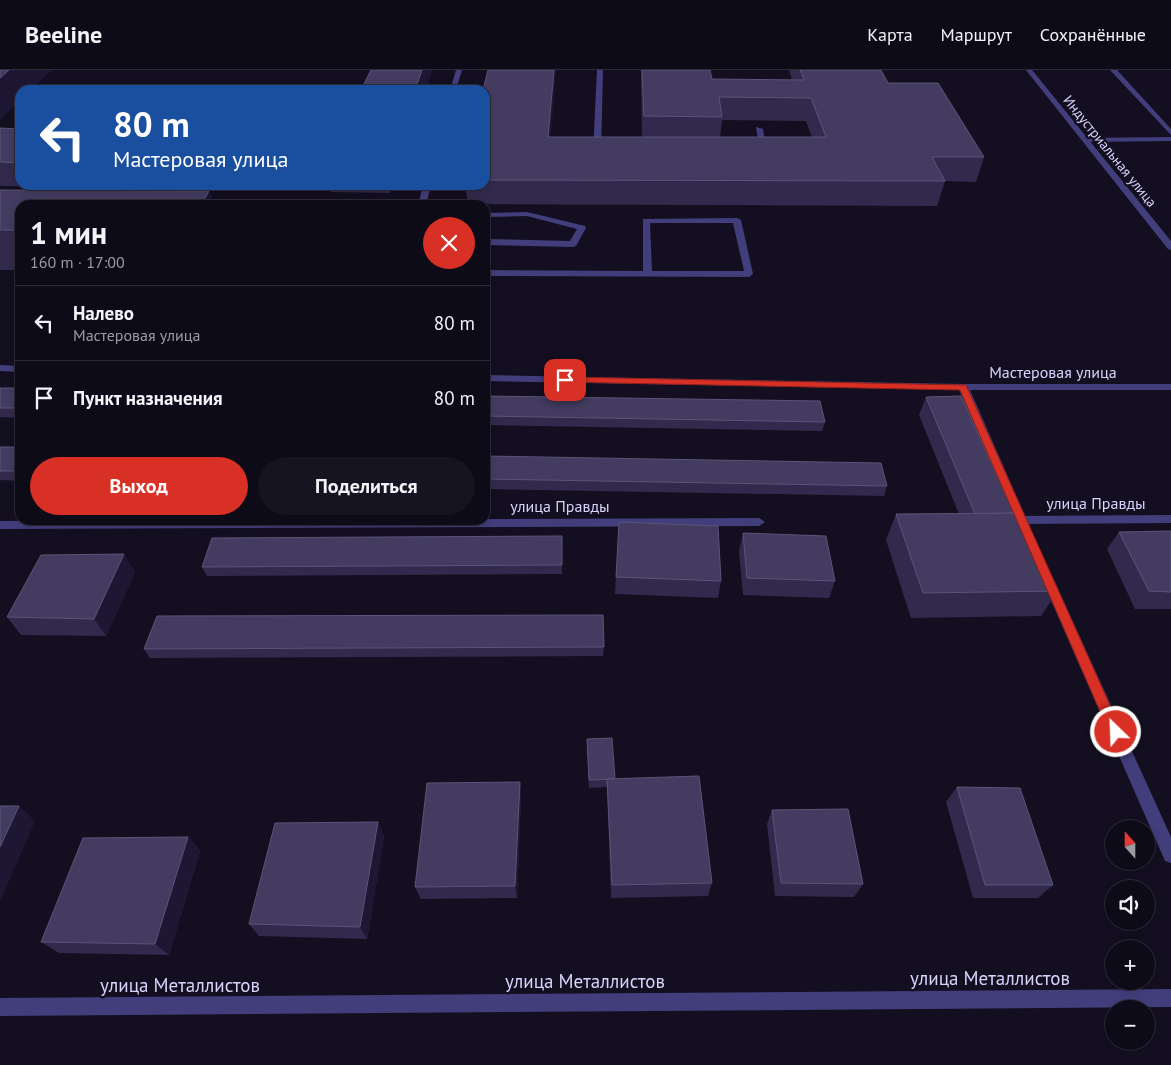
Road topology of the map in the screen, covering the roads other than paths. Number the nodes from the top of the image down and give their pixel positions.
1 (459, 70) edge
2 (600, 70) edge
3 (1029, 70) edge
4 (1113, 70) edge
5 (454, 85) edge
6 (759, 129) dead end
7 (1171, 133) edge
8 (1171, 139) edge
9 (1085, 140) junction
10 (607, 154) edge
11 (754, 154) edge
12 (490, 215) edge
13 (490, 242) edge
14 (1171, 247) edge
15 (490, 273) edge
16 (648, 273) junction
17 (0, 368) edge
18 (15, 369) edge
19 (490, 378) edge
20 (963, 387) junction
21 (1171, 387) edge
22 (1171, 519) edge
23 (1021, 520) junction
24 (759, 522) dead end
25 (490, 523) edge
26 (0, 525) edge
27 (15, 525) edge
28 (1029, 538) edge
29 (1045, 574) edge
30 (1171, 855) edge
31 (1171, 998) edge
32 (0, 1007) edge

1 - 5 street
2 - 10 street
3 - 9 street, Индустриальная улица
4 - 7 street
6 - 11 street
8 - 9 street
9 - 14 street, Индустриальная улица
12 - 13 street
15 - 16 street
16 - 16 street
17 - 18 street
19 - 20 street, Мастеровая улица
20 - 21 street, Мастеровая улица
20 - 23 street
22 - 23 street, улица Правды
23 - 28 street
24 - 25 street, улица Правды
26 - 27 street, улица Правды
29 - 30 street
31 - 32 street, улица Металлистов

